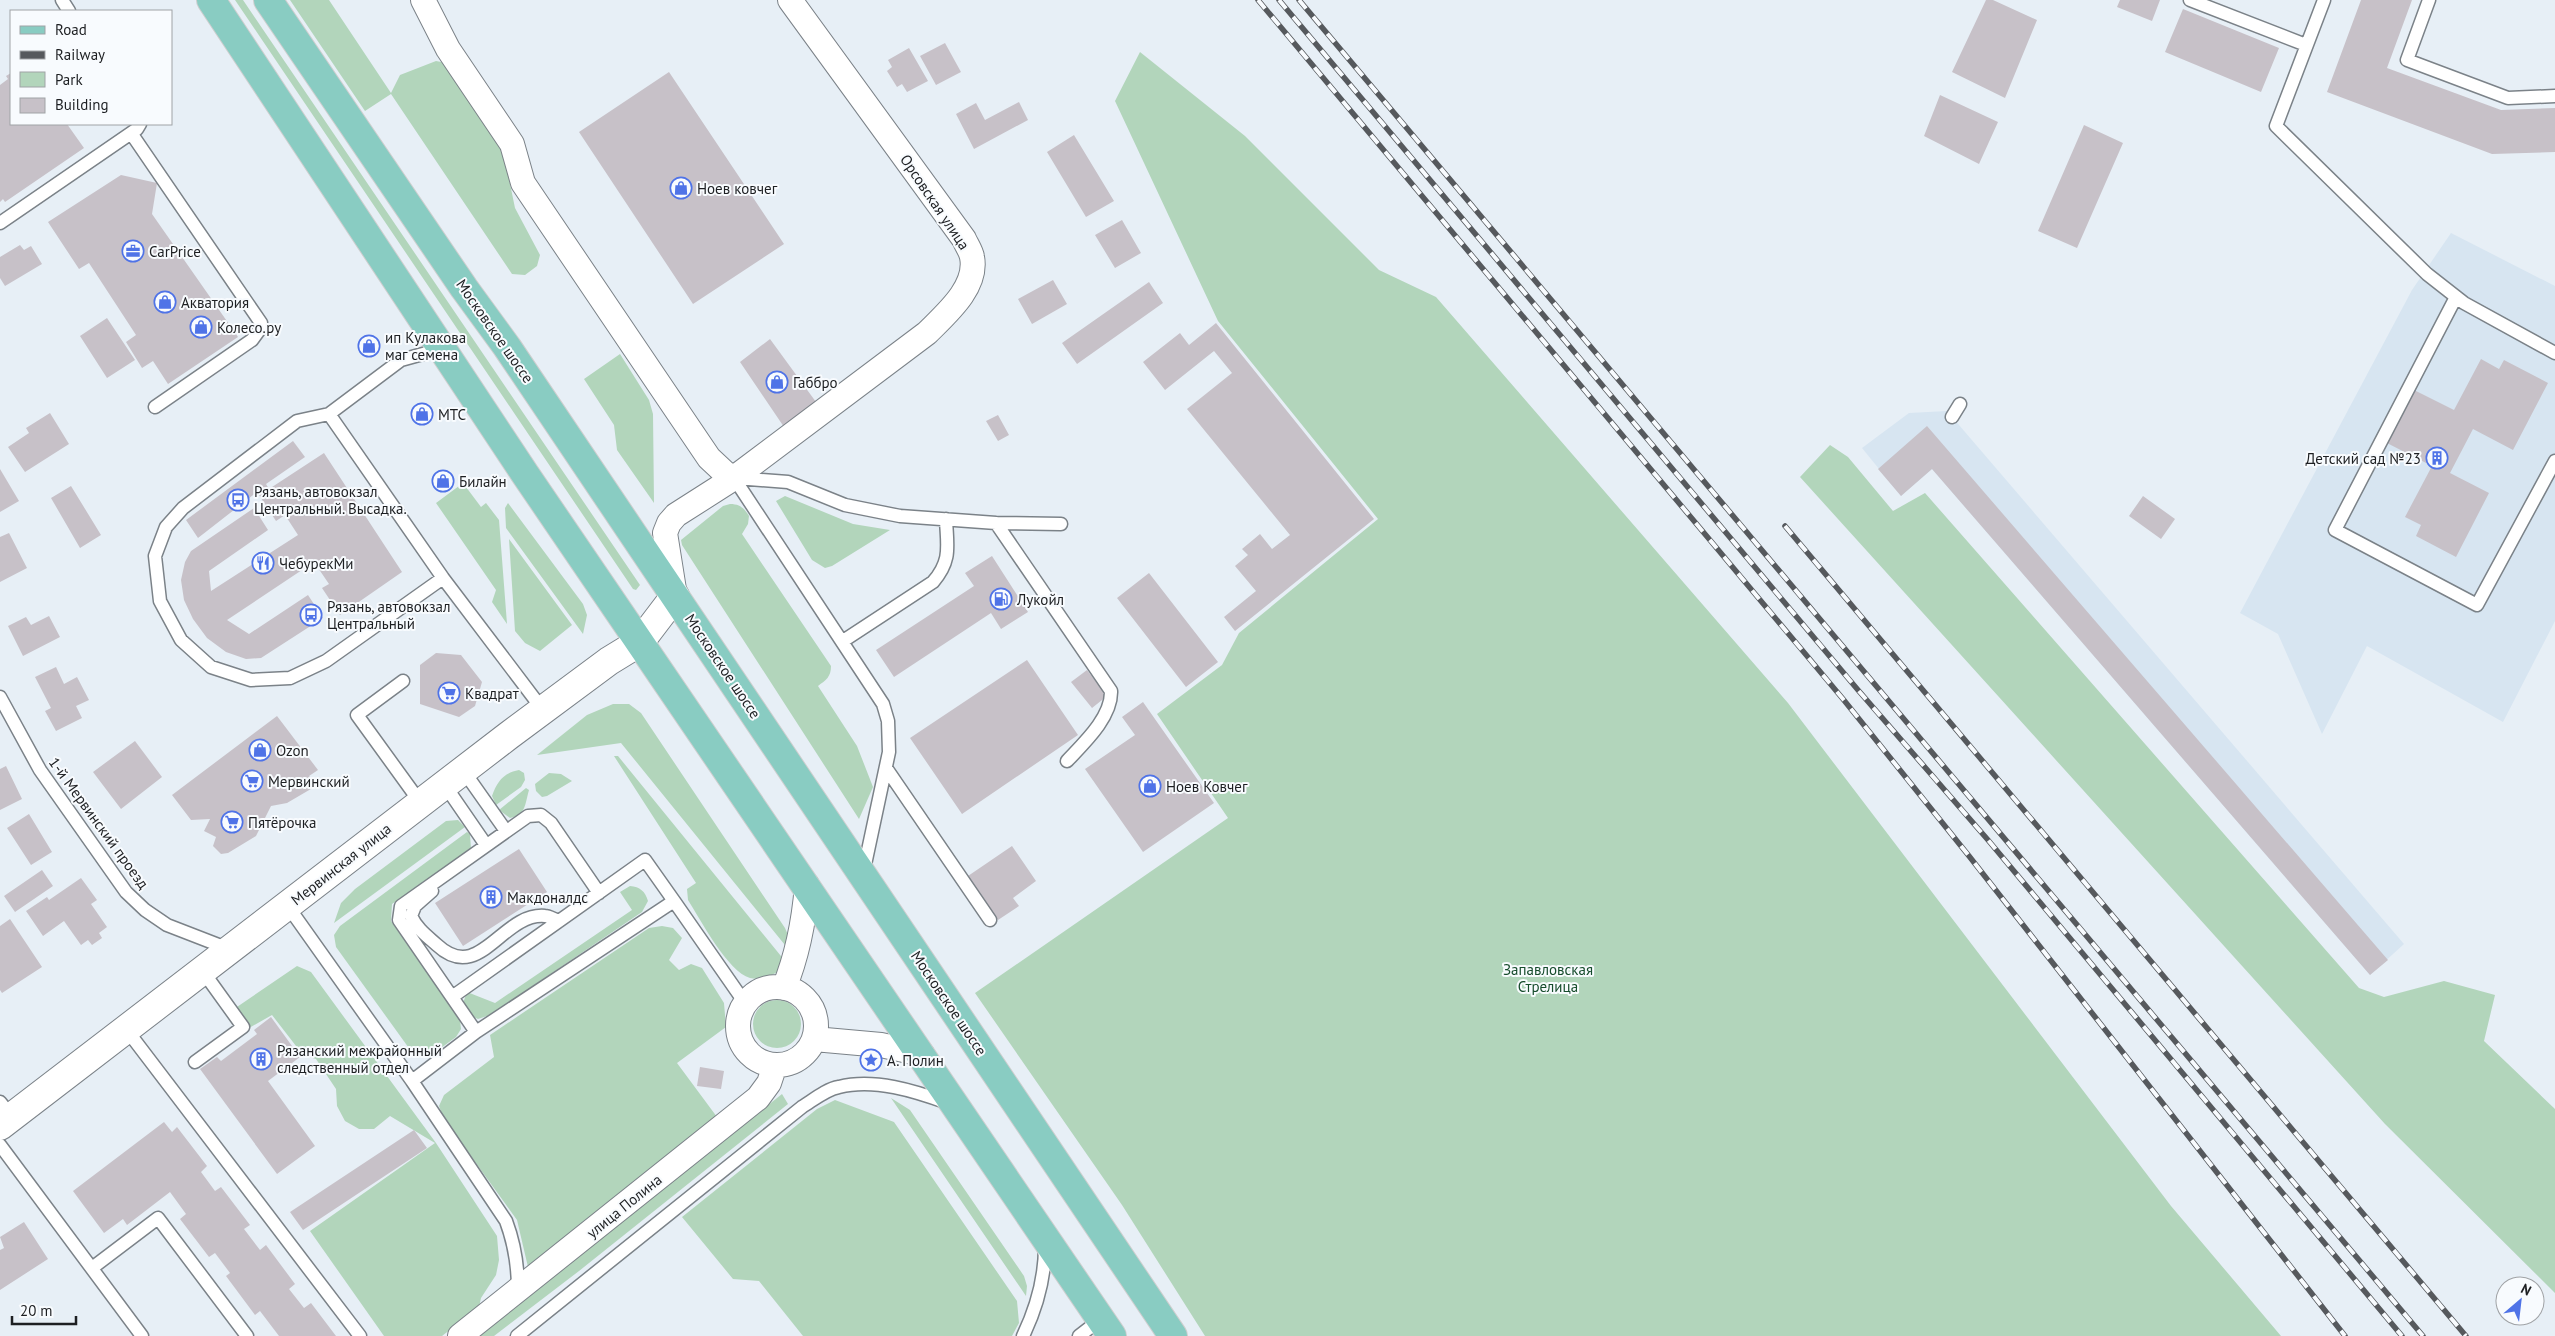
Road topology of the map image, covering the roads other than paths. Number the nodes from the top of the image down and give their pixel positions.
1 (211, 0) edge
2 (268, 0) edge
3 (423, 0) edge
4 (790, 0) edge
5 (2190, 0) edge
6 (2324, 0) edge
7 (2429, 0) edge
8 (2306, 45) junction
9 (2555, 96) edge
10 (136, 128) edge
11 (0, 223) edge
12 (2456, 297) junction
13 (441, 349) junction
14 (2555, 353) edge
15 (1960, 404) dead end
16 (155, 407) dead end
17 (329, 414) junction
18 (1952, 417) dead end
19 (2555, 461) edge
20 (734, 478) junction
21 (946, 520) junction
22 (996, 523) junction
23 (1061, 524) dead end
24 (443, 578) junction
25 (675, 596) junction
26 (843, 641) junction
27 (640, 642) junction
28 (403, 681) dead end
29 (0, 697) edge
30 (543, 710) junction
31 (1067, 761) dead end
32 (886, 768) junction
33 (454, 777) junction
34 (420, 802) junction
35 (506, 831) junction
36 (486, 845) junction
37 (457, 865) junction
38 (863, 874) junction
39 (807, 885) junction
40 (599, 893) junction
41 (674, 901) junction
42 (287, 905) junction
43 (990, 920) dead end
44 (559, 921) junction
45 (229, 949) junction
46 (202, 970) junction
47 (784, 988) junction
48 (452, 997) junction
49 (745, 1003) junction
50 (126, 1029) junction
51 (476, 1032) junction
52 (814, 1039) junction
53 (922, 1054) junction
54 (195, 1062) dead end
55 (775, 1065) junction
56 (412, 1081) junction
57 (958, 1106) junction
58 (4, 1115) edge
59 (0, 1145) edge
60 (1045, 1236) junction
61 (92, 1268) junction
62 (518, 1290) junction
63 (1107, 1328) edge
64 (142, 1336) edge
65 (247, 1336) edge
66 (360, 1336) edge
67 (460, 1336) edge
68 (517, 1336) edge
69 (1023, 1336) edge
70 (1080, 1336) edge
71 (1173, 1336) edge

1 - 13 main road
2 - 25 main road, Московское шоссе
3 - 20 street
4 - 20 street, Орсовская улица
5 - 8 lane
6 - 8 lane
7 - 9 lane
8 - 12 lane
10 - 11 lane
10 - 16 lane
12 - 14 lane
12 - 19 lane
13 - 17 lane
13 - 27 main road
15 - 18 lane
17 - 24 lane
17 - 24 lane
20 - 21 lane
20 - 25 street, Орсовская улица
20 - 26 lane
21 - 22 lane
21 - 26 lane
22 - 23 lane
22 - 31 lane
24 - 30 lane
25 - 27 street, Мервинская улица
25 - 38 main road, Московское шоссе
26 - 32 lane
27 - 30 street, Мервинская улица
27 - 39 main road
28 - 34 lane
29 - 45 lane, 1-й Мервинский проезд
30 - 33 street, Мервинская улица
32 - 38 lane
32 - 43 lane
33 - 34 street, Мервинская улица
33 - 35 lane
33 - 36 lane
34 - 42 street, Мервинская улица
35 - 36 lane
35 - 40 lane
36 - 37 lane
37 - 44 lane
37 - 48 lane
38 - 71 main road, Московское шоссе
39 - 47 street
39 - 53 main road
40 - 41 lane
40 - 44 lane
41 - 49 lane
41 - 51 lane
42 - 45 street, Мервинская улица
42 - 56 lane
44 - 48 lane
45 - 46 street, Мервинская улица
46 - 50 street, Мервинская улица
46 - 54 lane
47 - 49 street
47 - 52 street
48 - 51 lane
49 - 55 street
50 - 58 street, Мервинская улица
50 - 66 lane
51 - 56 lane
52 - 53 street
52 - 55 street
53 - 57 main road
55 - 62 street, улица Полина
56 - 62 lane
57 - 60 main road
57 - 68 lane
59 - 61 lane
60 - 63 main road
60 - 69 lane
61 - 64 lane
61 - 65 lane
62 - 67 street, улица Полина
63 - 70 lane

